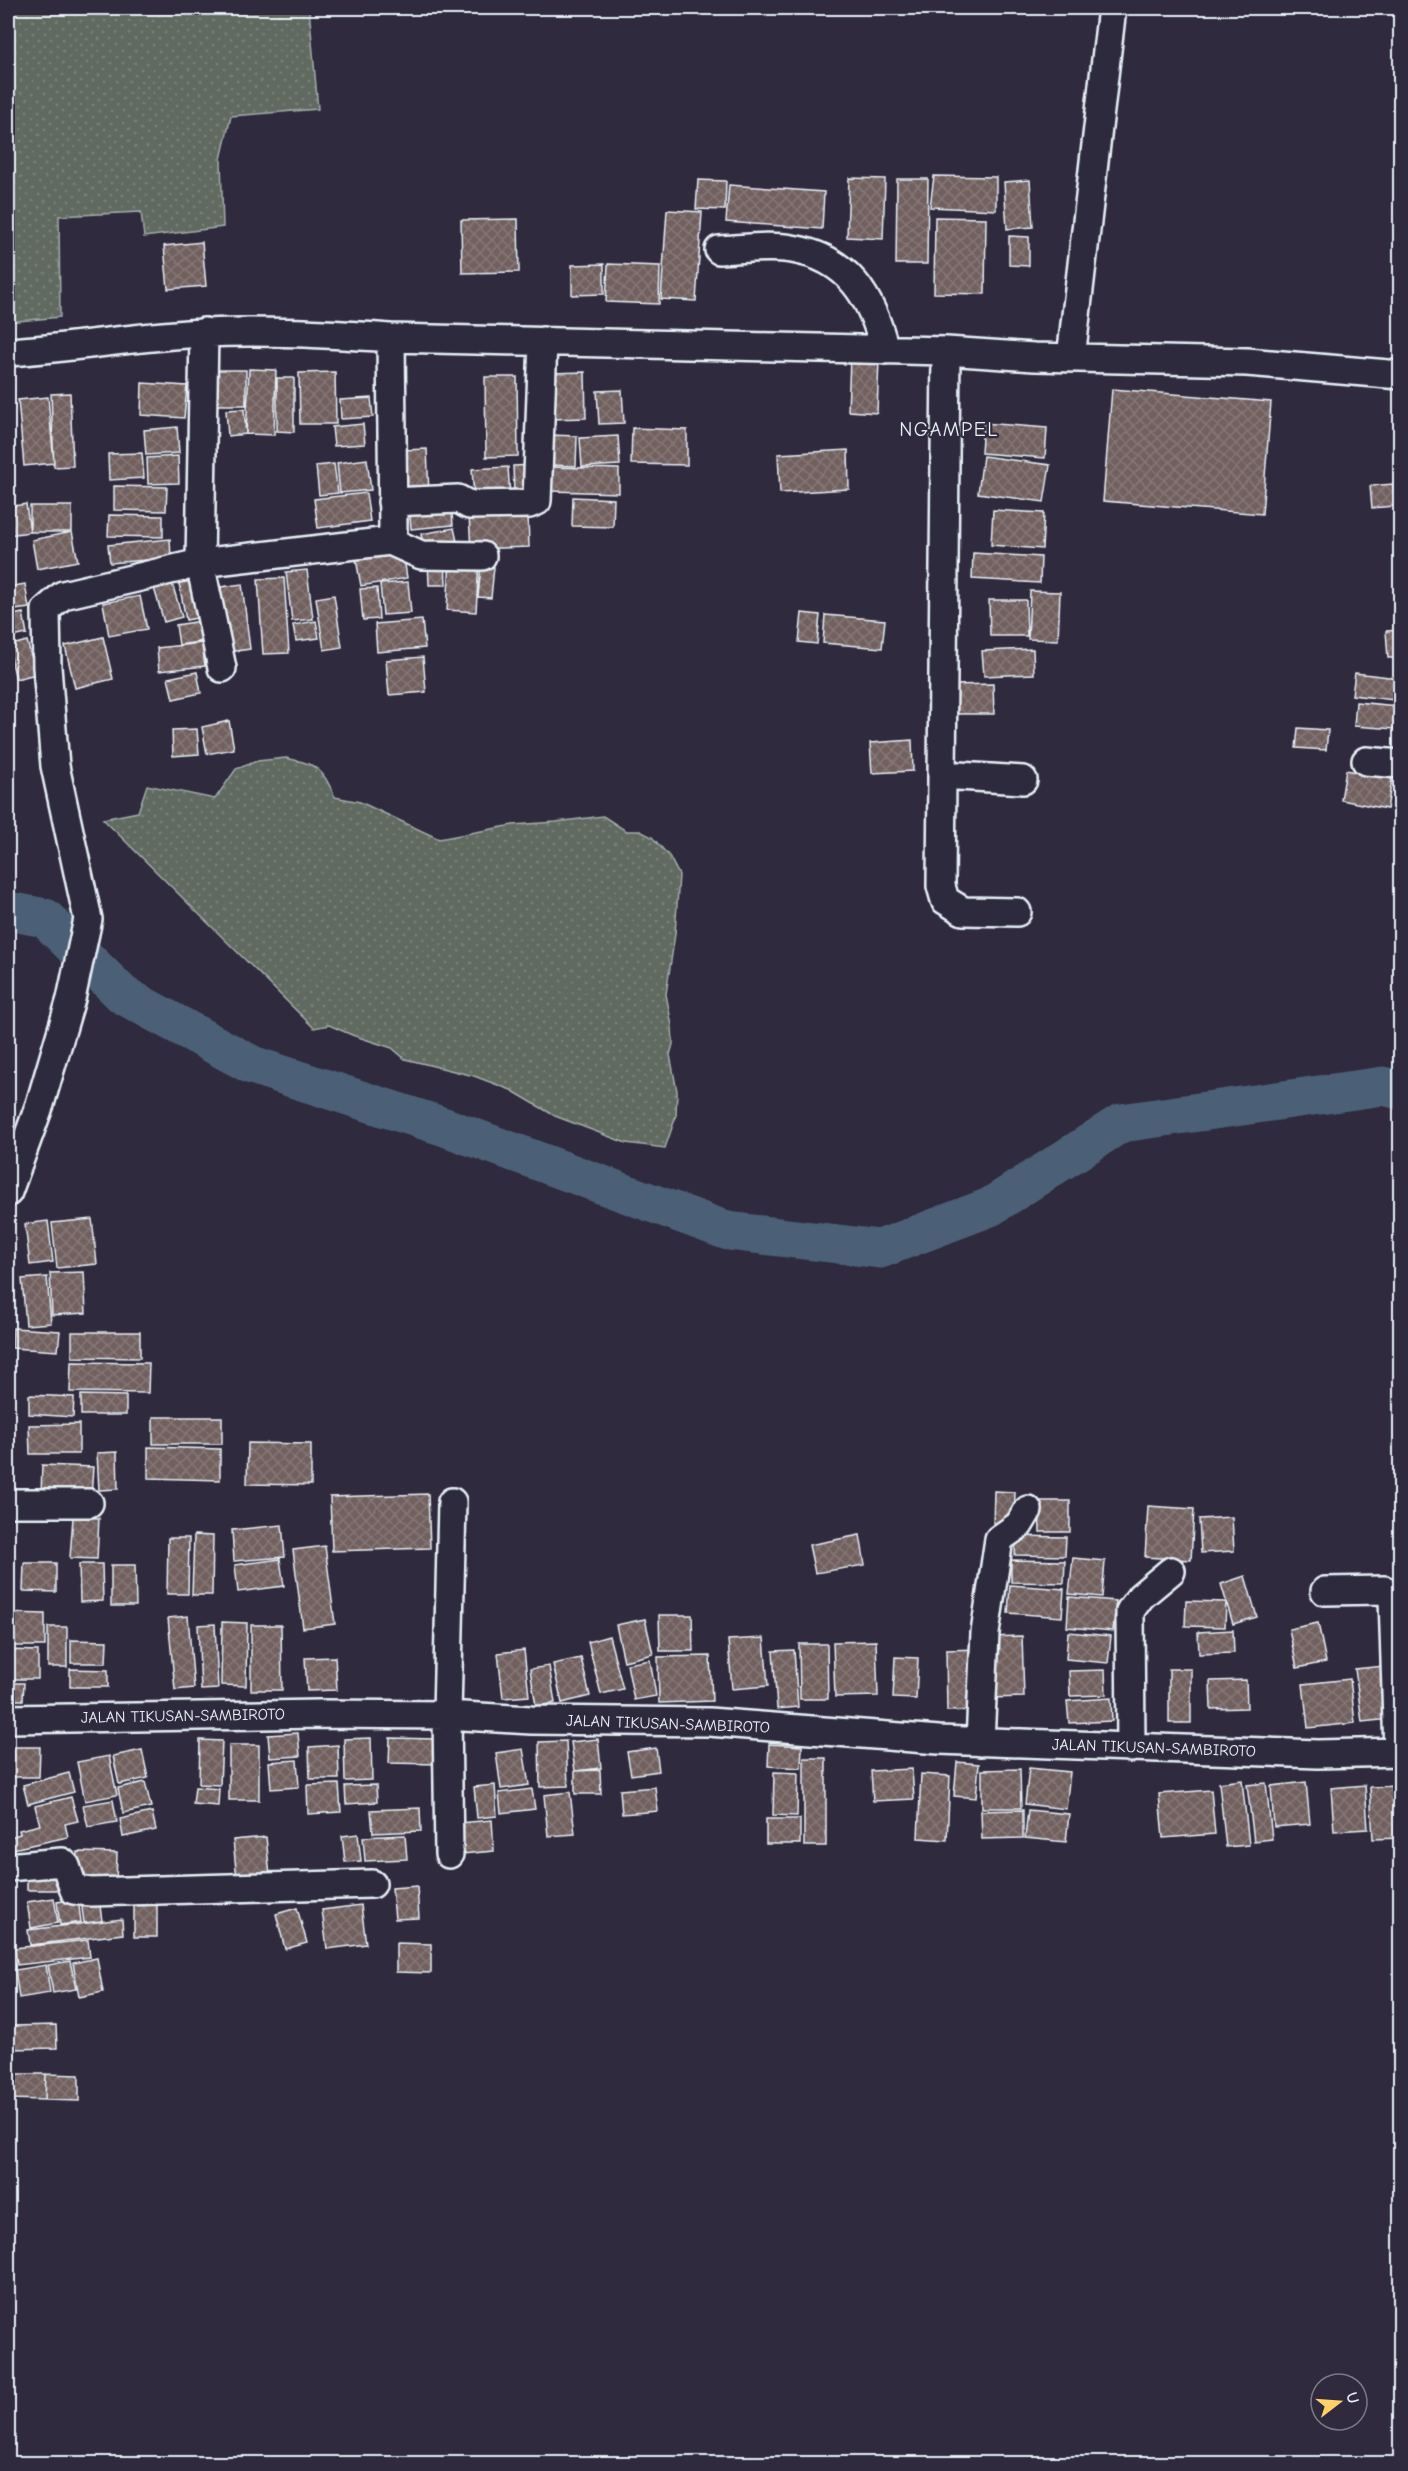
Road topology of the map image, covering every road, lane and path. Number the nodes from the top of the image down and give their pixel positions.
1 (1112, 8) edge
2 (719, 250) dead end
3 (204, 333) junction
4 (391, 338) junction
5 (543, 341) junction
6 (885, 350) junction
7 (946, 351) junction
8 (8, 352) edge
9 (1071, 358) junction
10 (1401, 375) edge
11 (392, 502) junction
12 (390, 541) junction
13 (482, 556) dead end
14 (200, 563) junction
15 (222, 668) dead end
16 (1366, 761) dead end
17 (1401, 764) edge
18 (942, 775) junction
19 (1023, 780) dead end
20 (1017, 912) dead end
21 (8, 1192) edge
22 (452, 1502) dead end
23 (8, 1503) edge
24 (89, 1503) dead end
25 (1028, 1510) dead end
26 (1171, 1572) dead end
27 (1325, 1591) dead end
28 (447, 1715) junction
29 (8, 1719) edge
30 (980, 1742) junction
31 (1131, 1748) junction
32 (1399, 1752) edge
33 (449, 1854) dead end
34 (8, 1867) edge
35 (372, 1884) dead end

1 - 9 street
2 - 6 street
3 - 4 street
3 - 8 street
3 - 14 street
4 - 5 street
4 - 11 street
5 - 6 street
5 - 11 street
6 - 7 street
7 - 9 street
7 - 18 street
9 - 10 street
11 - 12 street
12 - 13 street
12 - 14 street
14 - 15 street
14 - 21 street
16 - 17 street
18 - 19 street
18 - 20 street
22 - 28 street
23 - 24 street
25 - 30 street
26 - 31 street
27 - 32 street
28 - 29 street, JALAN TIKUSAN-SAMBIROTO
28 - 30 street, JALAN TIKUSAN-SAMBIROTO
28 - 33 street
30 - 31 street, JALAN TIKUSAN-SAMBIROTO
31 - 32 street, JALAN TIKUSAN-SAMBIROTO
34 - 35 street

